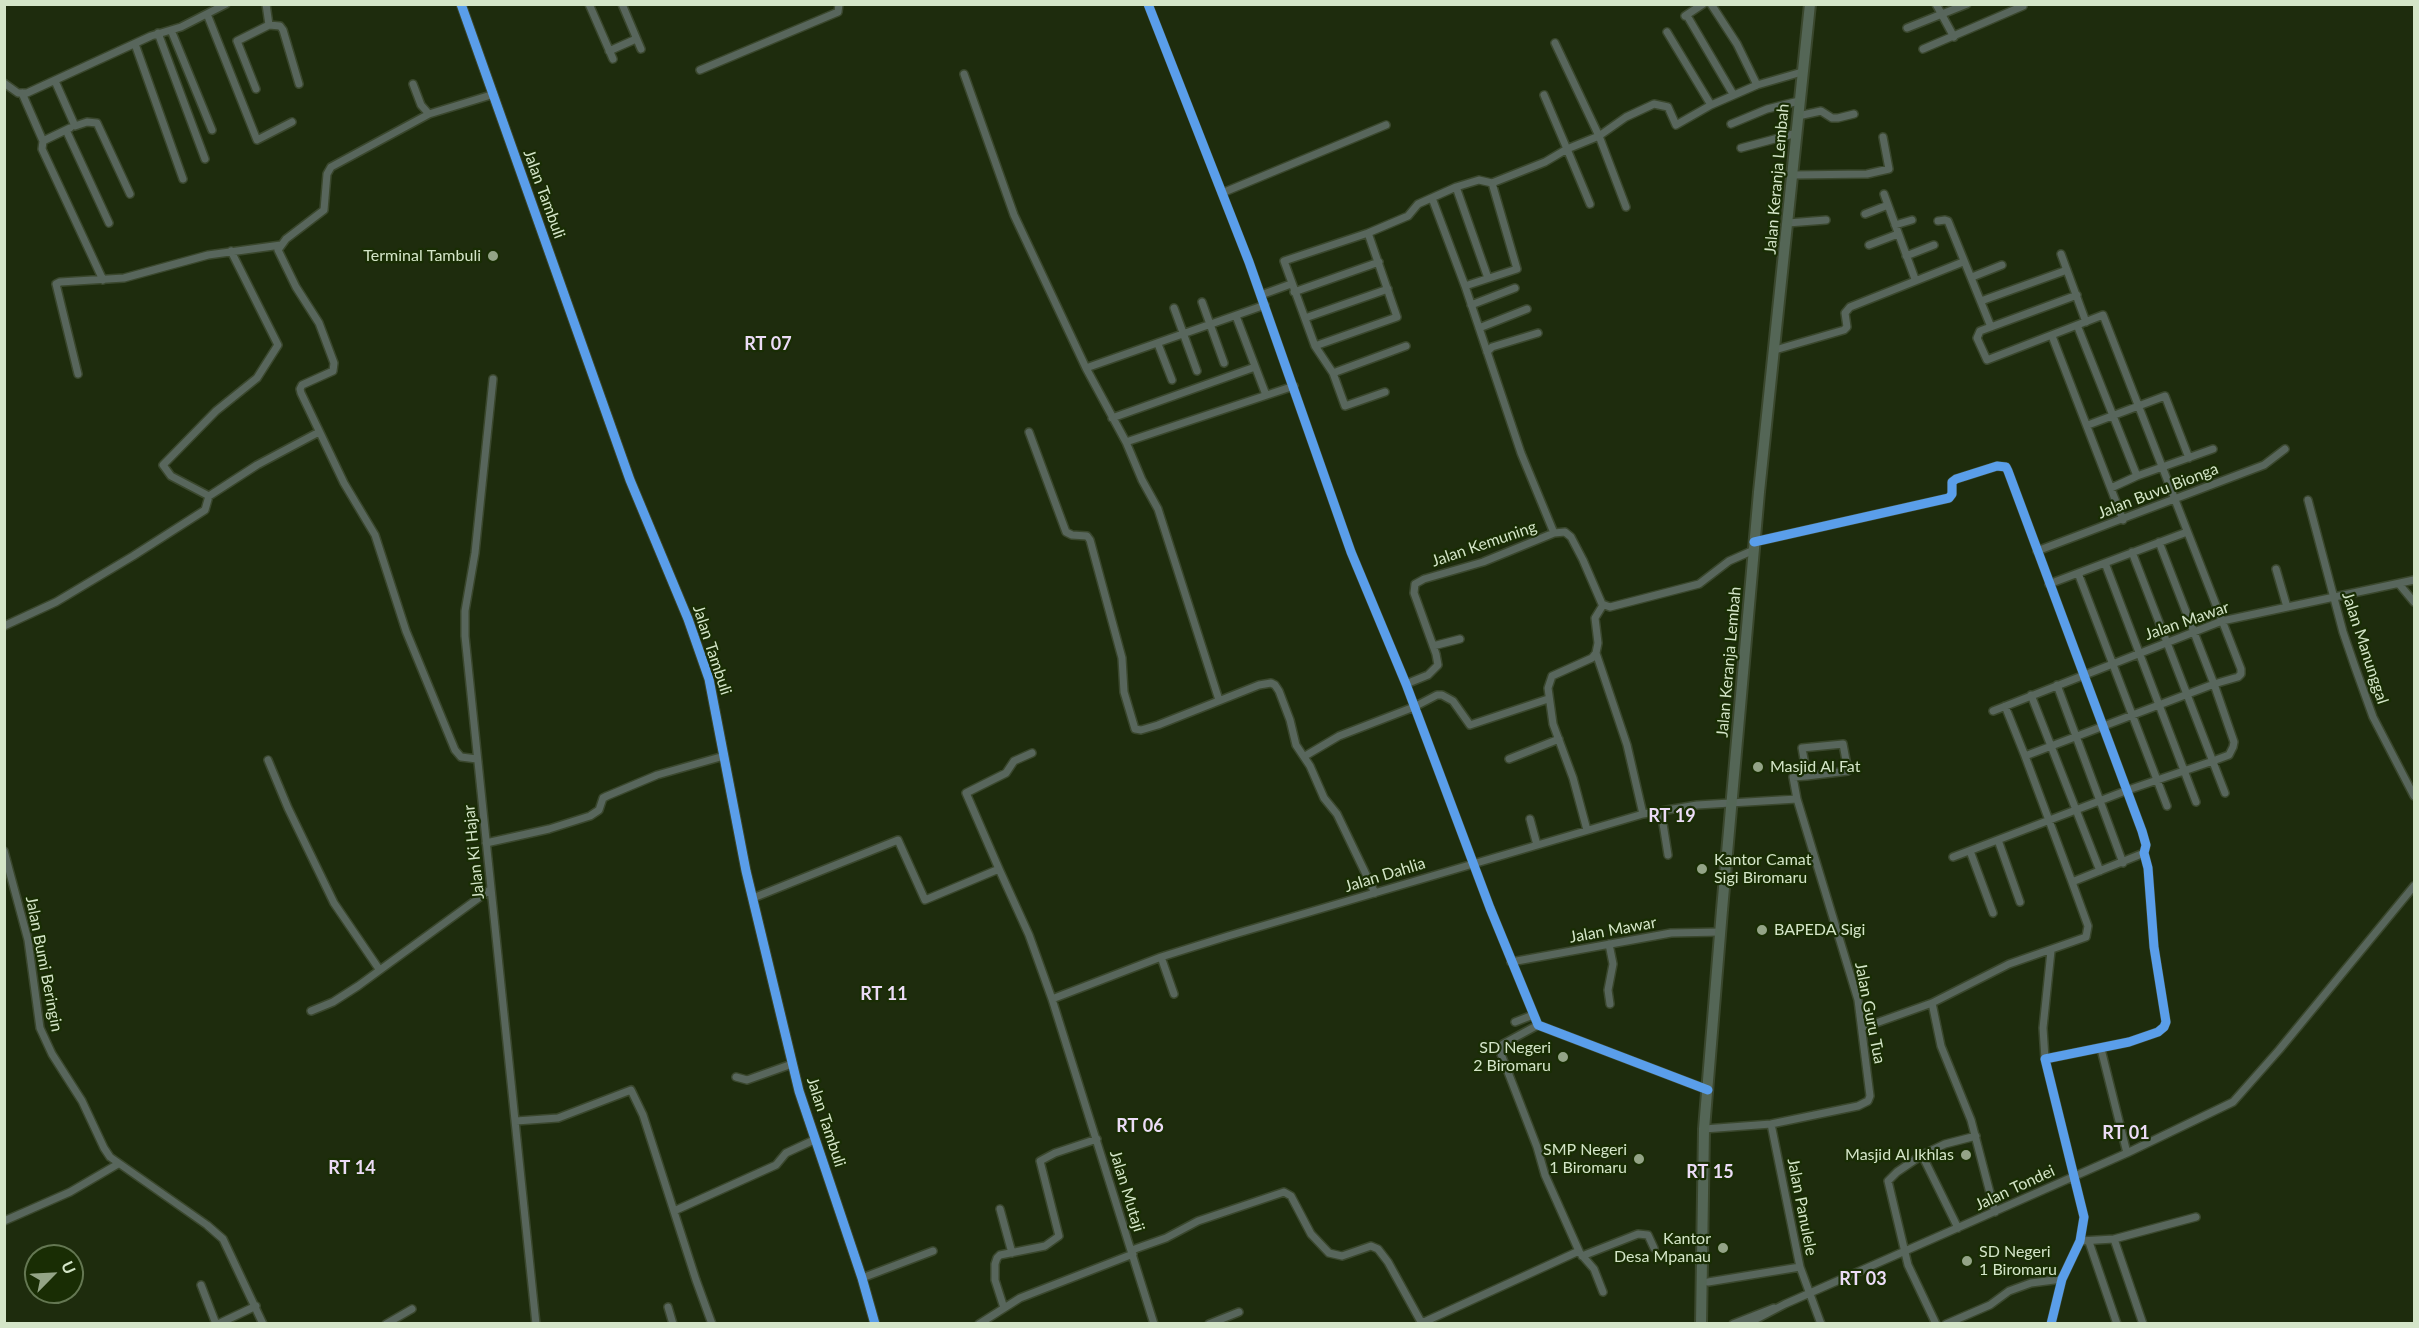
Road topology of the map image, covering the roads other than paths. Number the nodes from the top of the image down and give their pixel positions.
1 (226, 4) edge
2 (266, 4) edge
3 (460, 4) edge
4 (589, 4) edge
5 (622, 4) edge
6 (839, 4) edge
7 (1148, 4) edge
8 (1703, 4) edge
9 (1710, 4) edge
10 (1810, 4) edge
11 (1936, 4) edge
12 (1966, 4) edge
13 (2023, 6) dead end
14 (1941, 13) junction
15 (207, 14) junction
16 (269, 25) junction
17 (1907, 28) dead end
18 (171, 30) junction
19 (1667, 32) dead end
20 (158, 33) junction
21 (1953, 37) junction
22 (636, 39) junction
23 (1555, 43) dead end
24 (135, 44) junction
25 (641, 49) dead end
26 (1923, 50) dead end
27 (609, 51) junction
28 (613, 59) dead end
29 (700, 70) dead end
30 (1802, 72) junction
31 (964, 74) dead end
32 (55, 81) junction
33 (4, 83) edge
34 (299, 84) dead end
35 (413, 84) dead end
36 (1757, 85) junction
37 (256, 89) dead end
38 (22, 93) junction
39 (1733, 94) junction
40 (491, 95) junction
41 (1544, 95) dead end
42 (1799, 101) junction
43 (1711, 105) junction
44 (429, 114) junction
45 (1854, 114) dead end
46 (1798, 116) junction
47 (292, 122) dead end
48 (1731, 124) dead end
49 (1386, 125) dead end
50 (75, 126) junction
51 (66, 130) junction
52 (212, 130) dead end
53 (1797, 133) junction
54 (1599, 136) junction
55 (1883, 137) dead end
56 (43, 141) junction
57 (1741, 148) dead end
58 (1567, 149) junction
59 (205, 159) dead end
60 (1793, 175) junction
61 (183, 179) dead end
62 (1492, 183) junction
63 (1456, 187) junction
64 (1222, 193) junction
65 (130, 194) dead end
66 (1884, 194) dead end
67 (1432, 198) junction
68 (1590, 204) dead end
69 (1888, 204) junction
70 (1626, 207) dead end
71 (1865, 214) dead end
72 (1826, 220) dead end
73 (1912, 220) dead end
74 (109, 222) dead end
75 (1938, 222) dead end
76 (1788, 224) junction
77 (1895, 225) junction
78 (1368, 233) junction
79 (1898, 234) junction
80 (281, 245) junction
81 (1869, 245) dead end
82 (1934, 245) dead end
83 (231, 251) junction
84 (2061, 254) dead end
85 (1906, 256) junction
86 (1379, 261) junction
87 (1963, 262) junction
88 (2002, 265) dead end
89 (2067, 270) junction
90 (1972, 277) junction
91 (1488, 278) junction
92 (1916, 279) junction
93 (103, 280) junction
94 (1465, 285) junction
95 (1292, 288) junction
96 (1515, 288) dead end
97 (1388, 289) junction
98 (1261, 296) junction
99 (2077, 296) junction
100 (1981, 301) junction
101 (1202, 302) dead end
102 (1265, 305) junction
103 (1471, 305) junction
104 (1174, 308) dead end
105 (1527, 309) dead end
106 (1236, 316) junction
107 (1305, 318) junction
108 (2086, 322) junction
109 (1210, 325) junction
110 (2077, 325) junction
111 (1991, 327) junction
112 (1479, 328) junction
113 (1538, 333) dead end
114 (1184, 335) junction
115 (2052, 336) junction
116 (1158, 344) junction
117 (1316, 346) junction
118 (1406, 346) dead end
119 (1775, 350) junction
120 (1487, 352) junction
121 (1224, 363) dead end
122 (1255, 367) junction
123 (1086, 368) junction
124 (1197, 370) dead end
125 (1333, 373) junction
126 (78, 374) dead end
127 (493, 379) dead end
128 (1172, 380) dead end
129 (1294, 386) junction
130 (1384, 392) dead end
131 (1266, 395) junction
132 (2140, 406) junction
133 (2112, 416) junction
134 (1112, 418) junction
135 (2088, 426) junction
136 (319, 432) junction
137 (1029, 432) dead end
138 (1126, 442) junction
139 (2214, 449) dead end
140 (2285, 449) dead end
141 (2189, 458) junction
142 (2163, 468) junction
143 (2137, 476) junction
144 (2111, 488) junction
145 (208, 496) junction
146 (2174, 499) junction
147 (2308, 500) dead end
148 (2123, 520) junction
149 (2187, 532) junction
150 (1554, 533) junction
151 (2159, 542) junction
152 (1754, 546) junction
153 (2037, 551) junction
154 (2132, 552) junction
155 (2105, 562) junction
156 (2276, 569) dead end
157 (2078, 573) junction
158 (2415, 580) edge
159 (2049, 584) junction
160 (2399, 584) junction
161 (2334, 596) junction
162 (2415, 602) edge
163 (1603, 605) junction
164 (2287, 607) junction
165 (2222, 621) junction
166 (4, 626) edge
167 (2194, 631) junction
168 (1460, 639) dead end
169 (2168, 641) junction
170 (1433, 646) junction
171 (2140, 652) junction
172 (1596, 653) junction
173 (2112, 662) junction
174 (2082, 674) junction
175 (1406, 684) junction
176 (2214, 684) junction
177 (2056, 685) junction
178 (2188, 694) junction
179 (2031, 695) junction
180 (1548, 699) junction
181 (1219, 700) junction
182 (2161, 705) junction
183 (2005, 706) junction
184 (1414, 707) junction
185 (1993, 711) dead end
186 (2133, 715) junction
187 (2103, 727) junction
188 (2077, 736) junction
189 (1559, 739) junction
190 (2052, 745) junction
191 (1032, 753) dead end
192 (724, 756) junction
193 (1305, 756) junction
194 (2025, 756) junction
195 (477, 759) junction
196 (1509, 759) dead end
197 (268, 760) dead end
198 (2213, 761) junction
199 (2186, 771) junction
200 (1807, 776) junction
201 (2158, 782) junction
202 (2128, 790) junction
203 (2225, 793) dead end
204 (2415, 796) edge
205 (1797, 799) junction
206 (2100, 802) junction
207 (2196, 802) dead end
208 (1732, 804) junction
209 (2167, 806) dead end
210 (1661, 811) junction
211 (2076, 811) junction
212 (1643, 814) junction
213 (1530, 819) dead end
214 (2049, 821) junction
215 (1587, 830) junction
216 (1998, 840) junction
217 (486, 843) junction
218 (1537, 845) junction
219 (1970, 850) junction
220 (4, 851) edge
221 (2145, 853) junction
222 (1668, 855) dead end
223 (1953, 857) dead end
224 (1475, 863) junction
225 (2124, 863) junction
226 (999, 869) junction
227 (2100, 871) junction
228 (2072, 882) junction
229 (2415, 886) edge
230 (491, 889) junction
231 (1375, 892) junction
232 (753, 898) junction
233 (2020, 902) dead end
234 (1993, 912) dead end
235 (1721, 932) junction
236 (1609, 944) junction
237 (2051, 951) junction
238 (1161, 957) junction
239 (1511, 962) junction
240 (379, 969) junction
241 (1174, 994) dead end
242 (1052, 999) junction
243 (1932, 1003) junction
244 (1610, 1004) dead end
245 (311, 1011) dead end
246 (1533, 1014) junction
247 (1515, 1022) dead end
248 (1538, 1025) junction
249 (1862, 1028) junction
250 (2101, 1049) junction
251 (2045, 1059) junction
252 (792, 1064) junction
253 (736, 1077) dead end
254 (1708, 1090) junction
255 (516, 1121) junction
256 (1771, 1124) junction
257 (1704, 1129) junction
258 (1976, 1136) junction
259 (1097, 1139) junction
260 (814, 1140) junction
261 (2127, 1153) junction
262 (1922, 1155) junction
263 (118, 1164) junction
264 (2073, 1176) junction
265 (1000, 1209) dead end
266 (674, 1211) junction
267 (1995, 1212) junction
268 (2196, 1217) dead end
269 (4, 1221) edge
270 (1958, 1228) junction
271 (1704, 1238) junction
272 (2114, 1239) junction
273 (2080, 1241) junction
274 (2089, 1242) junction
275 (1654, 1248) dead end
276 (933, 1251) dead end
277 (1132, 1252) junction
278 (1905, 1252) junction
279 (1012, 1253) junction
280 (1581, 1254) junction
281 (1800, 1267) junction
282 (862, 1278) junction
283 (2062, 1279) junction
284 (1708, 1282) junction
285 (201, 1285) dead end
286 (1603, 1292) dead end
287 (1809, 1294) junction
288 (1785, 1304) junction
289 (256, 1306) junction
290 (668, 1308) dead end
291 (1004, 1308) junction
292 (412, 1309) dead end
293 (1239, 1312) dead end
294 (217, 1323) edge
295 (263, 1323) edge
296 (386, 1323) edge
297 (536, 1323) edge
298 (672, 1323) edge
299 (712, 1323) edge
300 (875, 1323) edge
301 (979, 1323) edge
302 (1154, 1323) edge
303 (1209, 1323) edge
304 (1701, 1323) edge
305 (1707, 1323) edge
306 (1733, 1323) edge
307 (1747, 1323) edge
308 (1821, 1323) edge
309 (1936, 1323) edge
310 (1946, 1323) edge
311 (2051, 1323) edge
312 (2117, 1323) edge
313 (2143, 1323) edge

1 - 15 street
2 - 16 street
3 - 40 street, Jalan Tambuli
4 - 27 street
5 - 22 street
6 - 29 street
7 - 64 street
8 - 39 street
9 - 36 street
10 - 30 main road, Jalan Keranja Lembah
11 - 14 street
12 - 14 street
13 - 21 street
14 - 17 street
14 - 21 street
15 - 18 street
15 - 47 street
16 - 34 street
16 - 37 street
18 - 20 street
18 - 52 street
19 - 43 street
20 - 24 street
20 - 59 street
21 - 26 street
22 - 25 street
22 - 27 street
23 - 54 street
24 - 32 street
24 - 61 street
27 - 28 street
30 - 36 street
30 - 42 main road, Jalan Keranja Lembah
31 - 123 street
32 - 38 street
32 - 50 street
33 - 38 street
35 - 44 street
36 - 39 street
38 - 56 street
39 - 43 street
40 - 44 street
40 - 192 street, Jalan Tambuli
41 - 58 street
42 - 46 main road, Jalan Keranja Lembah
42 - 48 street
43 - 54 street
44 - 80 street
45 - 46 street
46 - 53 main road, Jalan Keranja Lembah
49 - 64 street
50 - 51 street
50 - 65 street
51 - 56 street
51 - 74 street
53 - 57 street
53 - 60 main road, Jalan Keranja Lembah
54 - 58 street
54 - 70 street
55 - 60 street
56 - 93 street
58 - 62 street
58 - 68 street
60 - 76 main road, Jalan Keranja Lembah
62 - 63 street
62 - 91 street
63 - 67 street
63 - 91 street
64 - 98 street
66 - 69 street
67 - 78 street
67 - 94 street
69 - 71 street
69 - 77 street
72 - 76 street
73 - 77 street
75 - 87 street
76 - 119 main road, Jalan Keranja Lembah
77 - 79 street
78 - 86 street
78 - 95 street
79 - 81 street
79 - 85 street
80 - 83 street
80 - 136 street
82 - 85 street
83 - 93 street
83 - 145 street
84 - 89 street
85 - 92 street
86 - 95 street
86 - 97 street
87 - 90 street
87 - 92 street
88 - 90 street
89 - 99 street
89 - 100 street
90 - 100 street
91 - 94 street
92 - 119 street
93 - 126 street
94 - 103 street
95 - 98 street
95 - 107 street
96 - 103 street
97 - 107 street
97 - 117 street
98 - 102 street
99 - 108 street
99 - 111 street
100 - 111 street
101 - 109 street
102 - 106 street
102 - 129 street
103 - 112 street
104 - 114 street
105 - 112 street
106 - 109 street
106 - 122 street
107 - 117 street
108 - 110 street
108 - 132 street
109 - 114 street
109 - 121 street
110 - 115 street
110 - 133 street
111 - 115 street
112 - 120 street
113 - 120 street
114 - 116 street
114 - 124 street
115 - 135 street
116 - 123 street
116 - 128 street
117 - 125 street
118 - 125 street
119 - 152 main road, Jalan Keranja Lembah
120 - 150 street
122 - 131 street
122 - 134 street
123 - 134 street
125 - 130 street
127 - 195 street, Jalan Ki Hajar
129 - 131 street
129 - 175 street
131 - 138 street
132 - 133 street
132 - 141 street
132 - 142 street
133 - 135 street
133 - 143 street
134 - 138 street
135 - 144 street
136 - 145 street
136 - 195 street
137 - 181 street
138 - 181 street
139 - 141 street
140 - 146 street, Jalan Buvu Bionga
141 - 142 street
142 - 143 street
142 - 146 street
143 - 144 street
144 - 148 street
145 - 166 street
146 - 148 street, Jalan Buvu Bionga
146 - 149 street
147 - 161 street, Jalan Manunggal
148 - 153 street, Jalan Buvu Bionga
149 - 151 street
149 - 165 street
150 - 163 street, Jalan Kemuning
150 - 170 street, Jalan Kemuning
151 - 154 street
151 - 167 street
152 - 153 street
152 - 163 street
152 - 208 main road, Jalan Keranja Lembah
153 - 159 street
154 - 155 street
154 - 169 street
155 - 157 street
155 - 171 street
156 - 164 street
157 - 159 street
157 - 173 street
158 - 160 street, Jalan Mawar
159 - 174 street
160 - 161 street, Jalan Mawar
160 - 162 street
161 - 164 street, Jalan Mawar
161 - 204 street, Jalan Manunggal
163 - 172 street
164 - 165 street, Jalan Mawar
165 - 167 street, Jalan Mawar
165 - 176 street
167 - 169 street, Jalan Mawar
167 - 176 street
168 - 170 street
169 - 171 street, Jalan Mawar
169 - 178 street
170 - 175 street, Jalan Kemuning
171 - 173 street, Jalan Mawar
171 - 182 street
172 - 180 street
172 - 212 street
173 - 174 street, Jalan Mawar
173 - 186 street
174 - 177 street, Jalan Mawar
174 - 187 street
175 - 184 street
176 - 178 street
176 - 198 street
177 - 179 street, Jalan Mawar
177 - 188 street
178 - 182 street
178 - 198 street
179 - 183 street, Jalan Mawar
179 - 190 street
180 - 184 street
180 - 189 street
181 - 193 street
182 - 186 street
182 - 199 street
183 - 185 street, Jalan Mawar
183 - 194 street
184 - 193 street
184 - 224 street
186 - 187 street
186 - 201 street
187 - 188 street
187 - 202 street
188 - 190 street
188 - 206 street
189 - 196 street
189 - 215 street
190 - 194 street
190 - 211 street
191 - 226 street, Jalan Mutaji
192 - 217 street
192 - 232 street, Jalan Tambuli
193 - 231 street
194 - 214 street
195 - 217 street, Jalan Ki Hajar
197 - 240 street
198 - 199 street
198 - 203 street
199 - 201 street
199 - 207 street
200 - 200 street
200 - 205 street
201 - 202 street
201 - 209 street
202 - 206 street
202 - 221 street
205 - 208 street
205 - 249 street, Jalan Guru Tua
206 - 211 street
206 - 225 street
208 - 210 street, Jalan Dahlia
208 - 235 main road, Jalan Keranja Lembah
210 - 212 street, Jalan Dahlia
210 - 222 street
211 - 214 street
211 - 227 street
212 - 215 street, Jalan Dahlia
213 - 218 street
214 - 216 street
214 - 228 street
215 - 218 street, Jalan Dahlia
216 - 219 street
216 - 233 street
217 - 230 street, Jalan Ki Hajar
218 - 224 street, Jalan Dahlia
219 - 223 street
219 - 234 street
220 - 263 street, Jalan Bumi Beringin
221 - 225 street
221 - 250 street
224 - 231 street, Jalan Dahlia
224 - 239 street
225 - 227 street
226 - 232 street
226 - 242 street, Jalan Mutaji
227 - 228 street
228 - 237 street
229 - 261 street, Jalan Tondei
230 - 240 street
230 - 255 street, Jalan Ki Hajar
231 - 238 street, Jalan Dahlia
232 - 252 street, Jalan Tambuli
235 - 236 street, Jalan Mawar
235 - 254 main road, Jalan Keranja Lembah
236 - 239 street, Jalan Mawar
236 - 244 street
237 - 243 street
237 - 251 street
238 - 241 street
238 - 242 street, Jalan Dahlia
239 - 246 street
240 - 245 street
242 - 259 street, Jalan Mutaji
243 - 249 street
243 - 258 street
246 - 247 street
246 - 248 street
248 - 254 street
248 - 280 street
249 - 256 street, Jalan Guru Tua
250 - 251 street
250 - 261 street
251 - 264 street
252 - 253 street
252 - 260 street, Jalan Tambuli
254 - 257 main road, Jalan Keranja Lembah
255 - 266 street
255 - 297 street, Jalan Ki Hajar
256 - 257 street, Jalan Guru Tua
256 - 281 street, Jalan Panulele
257 - 271 main road, Jalan Keranja Lembah
258 - 262 street
258 - 267 street
259 - 277 street, Jalan Mutaji
259 - 279 street
260 - 266 street
260 - 282 street, Jalan Tambuli
261 - 264 street, Jalan Tondei
262 - 270 street
262 - 278 street
263 - 269 street
263 - 289 street, Jalan Bumi Beringin
264 - 267 street, Jalan Tondei
264 - 273 street
265 - 279 street
266 - 299 street
267 - 270 street, Jalan Tondei
268 - 272 street
270 - 278 street, Jalan Tondei
271 - 284 main road
271 - 304 main road, Jalan Keranja Lembah
272 - 274 street
272 - 313 street
273 - 274 street
273 - 283 street
274 - 312 street
275 - 280 street
276 - 282 street
277 - 280 street
277 - 291 street
277 - 302 street, Jalan Mutaji
278 - 287 street, Jalan Tondei
278 - 309 street
279 - 291 street
280 - 286 street
281 - 284 street
281 - 287 street, Jalan Panulele
282 - 300 street, Jalan Tambuli
283 - 310 street
283 - 311 street
284 - 305 main road
285 - 294 street
287 - 288 street, Jalan Tondei
287 - 308 street, Jalan Panulele
288 - 306 street
288 - 307 street, Jalan Tondei
289 - 294 street
289 - 295 street, Jalan Bumi Beringin
290 - 298 street
291 - 301 street
292 - 296 street
293 - 303 street

